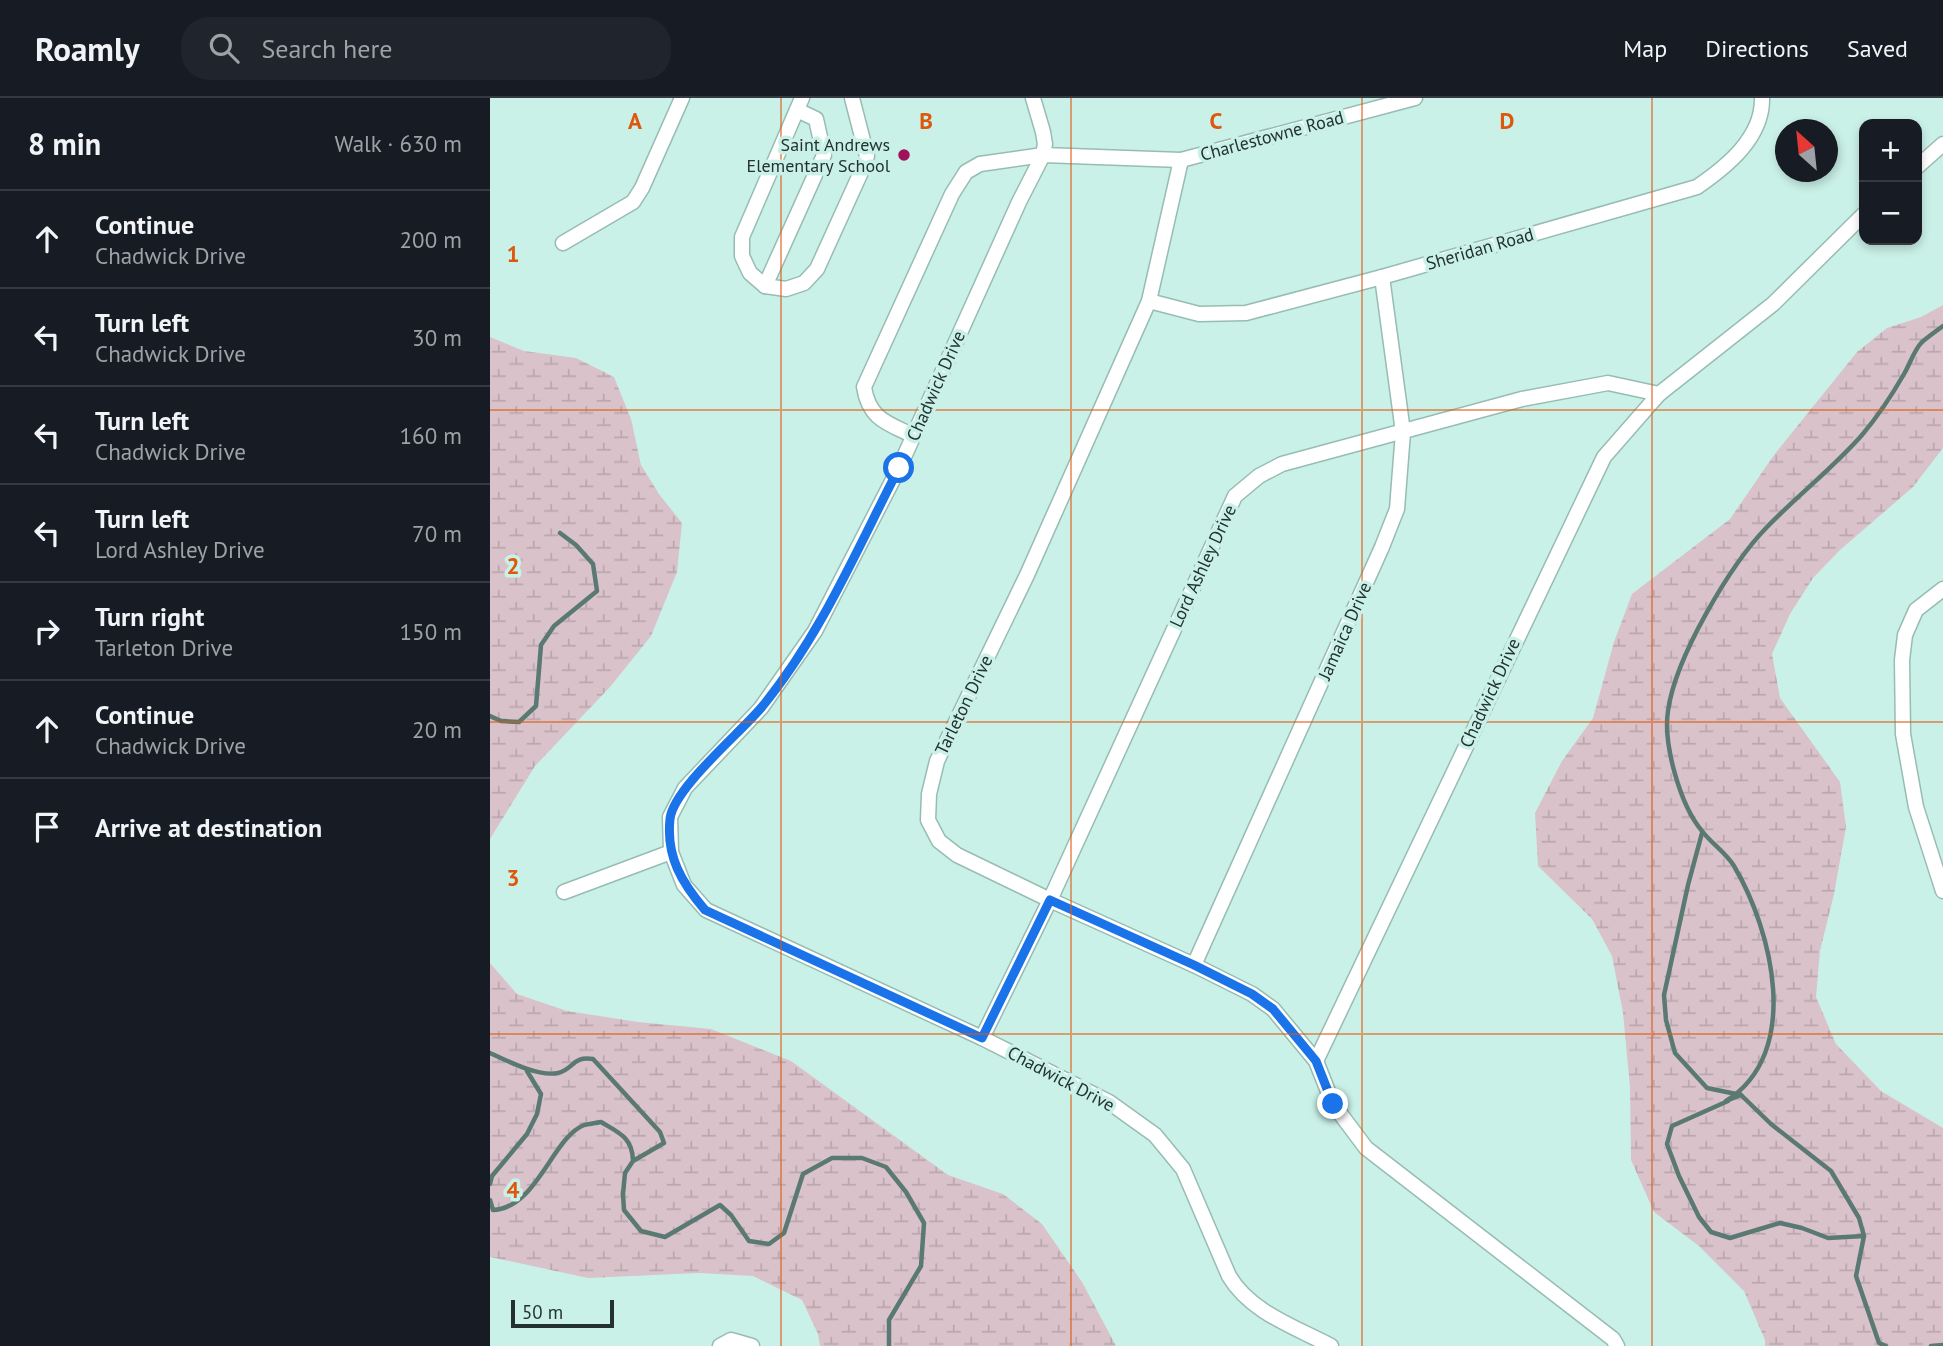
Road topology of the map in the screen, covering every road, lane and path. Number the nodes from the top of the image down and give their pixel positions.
1 (682, 98) edge
2 (852, 98) edge
3 (1033, 98) edge
4 (1415, 98) edge
5 (1762, 98) edge
6 (799, 104) edge
7 (1943, 144) edge
8 (1043, 155) junction
9 (1181, 160) junction
10 (1922, 163) edge
11 (1859, 219) edge
12 (562, 243) dead end
13 (1382, 277) junction
14 (765, 286) junction
15 (1149, 301) junction
16 (1659, 394) junction
17 (1403, 432) junction
18 (914, 436) junction
19 (1943, 589) edge
20 (671, 852) junction
21 (1943, 891) edge
22 (564, 892) dead end
23 (1050, 900) junction
24 (1194, 965) junction
25 (982, 1038) junction
26 (1316, 1061) junction
27 (720, 1346) edge
28 (752, 1346) edge
29 (1331, 1346) edge
30 (1617, 1346) edge

1 - 12 street
2 - 14 street
3 - 8 street
4 - 9 street, Charlestowne Road
5 - 13 street, Sheridan Road
6 - 14 street
6 - 14 street
7 - 10 street
8 - 9 street, Charlestowne Road
8 - 18 street, Chadwick Drive
8 - 18 street, Charlestowne Road
9 - 15 street, Tarleton Drive
11 - 16 street, Chadwick Drive
13 - 15 street, Sheridan Road
13 - 17 street, Jamaica Drive
15 - 23 street, Tarleton Drive
16 - 17 street, Lord Ashley Drive
16 - 26 street, Chadwick Drive
17 - 23 street, Lord Ashley Drive
17 - 24 street, Jamaica Drive
18 - 20 street, Chadwick Drive
19 - 21 street
20 - 22 street
20 - 25 street, Chadwick Drive
23 - 24 street, Tarleton Drive
23 - 25 street, Lord Ashley Drive
24 - 26 street, Tarleton Drive
25 - 29 street, Chadwick Drive
26 - 30 street
27 - 28 street

